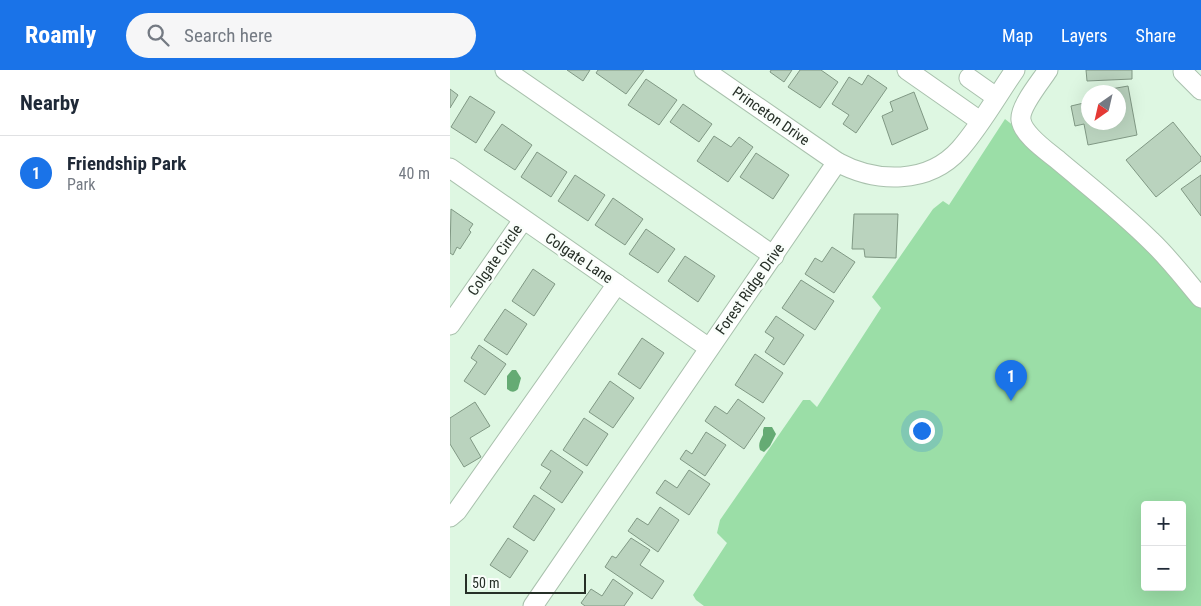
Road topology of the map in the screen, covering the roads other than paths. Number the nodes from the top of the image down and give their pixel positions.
1 (505, 70) edge
2 (704, 70) edge
3 (907, 70) edge
4 (1015, 70) edge
5 (1048, 70) edge
6 (1183, 72) dead end
7 (967, 73) edge
8 (1201, 90) edge
9 (996, 97) junction
10 (980, 121) junction
11 (837, 162) junction
12 (450, 168) edge
13 (523, 220) junction
14 (774, 256) junction
15 (617, 284) junction
16 (1201, 298) edge
17 (450, 325) edge
18 (709, 348) junction
19 (450, 517) edge
20 (533, 606) edge

1 - 14 street
2 - 11 street, Princeton Drive
3 - 10 street
4 - 9 street
5 - 16 street
6 - 8 street
7 - 9 street
9 - 10 street
10 - 11 street
11 - 14 street, Forest Ridge Drive
12 - 13 street, Colgate Lane
13 - 15 street, Colgate Lane
13 - 17 street, Colgate Circle
14 - 18 street, Forest Ridge Drive
15 - 18 street, Colgate Lane
15 - 19 street
18 - 20 street, Forest Ridge Drive

